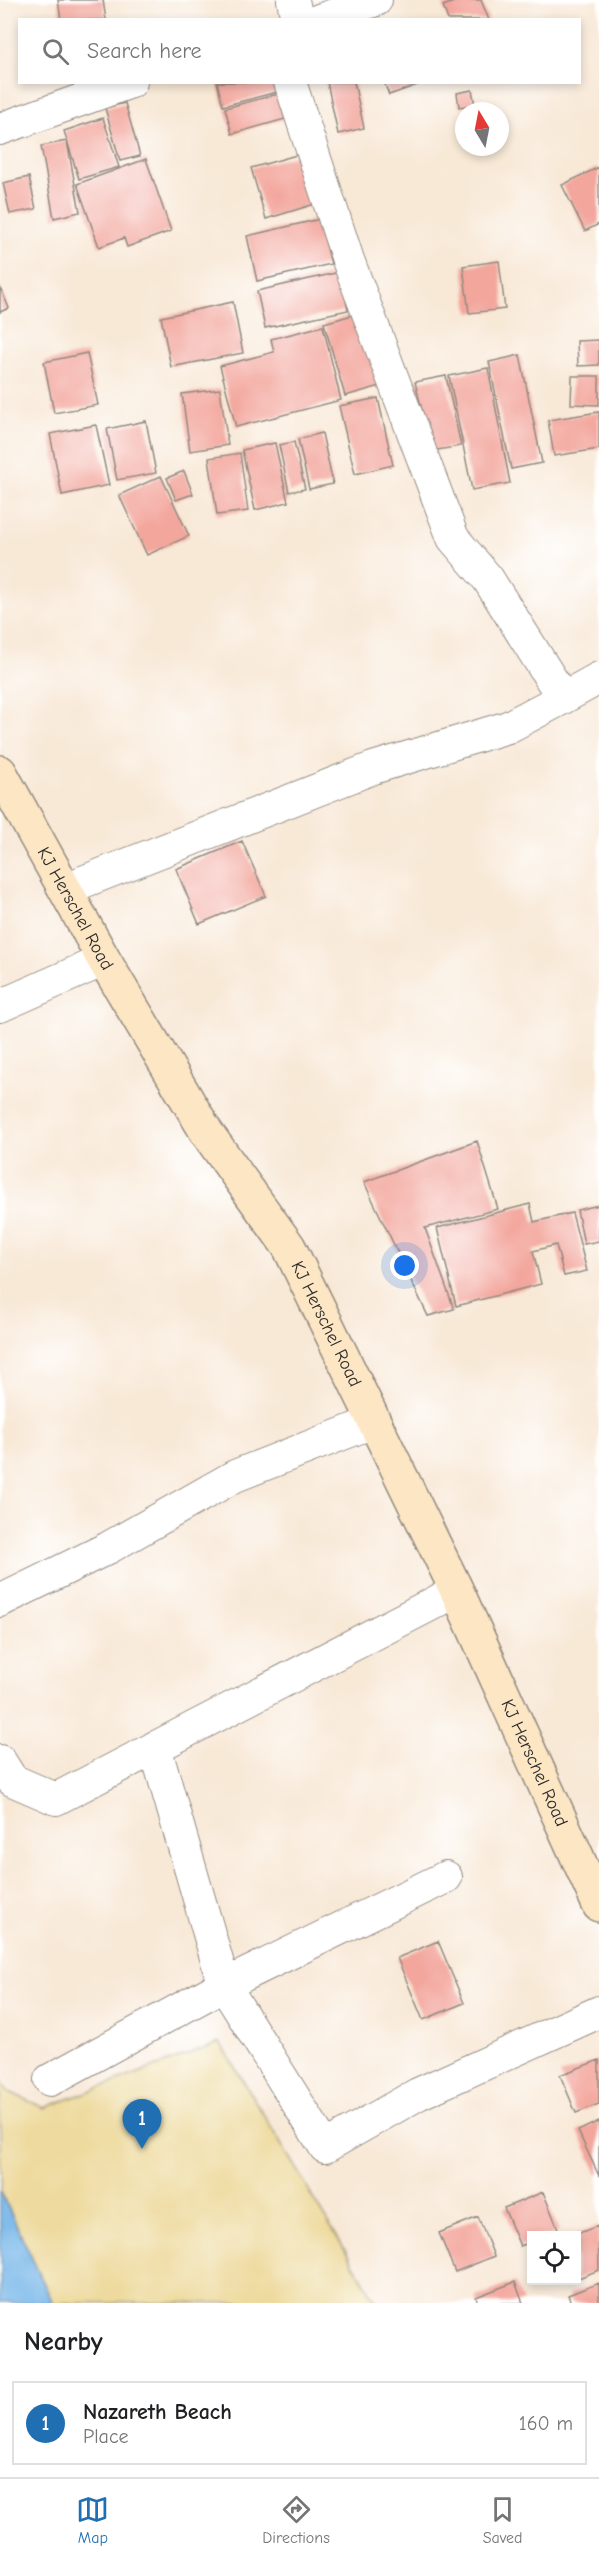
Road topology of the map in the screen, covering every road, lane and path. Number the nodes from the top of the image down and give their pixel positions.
1 (293, 0) edge
2 (376, 0) edge
3 (297, 18) edge
4 (325, 18) edge
5 (125, 84) edge
6 (291, 84) edge
7 (0, 129) edge
8 (599, 678) edge
9 (563, 698) junction
10 (0, 772) edge
11 (65, 889) junction
12 (104, 960) junction
13 (0, 1006) edge
14 (373, 1422) junction
15 (457, 1591) junction
16 (0, 1601) edge
17 (155, 1747) junction
18 (0, 1761) edge
19 (446, 1877) dead end
20 (599, 1905) edge
21 (224, 1984) junction
22 (599, 2012) edge
23 (50, 2080) dead end

1 - 3 street
2 - 4 street
5 - 7 street
6 - 9 street
8 - 9 street
9 - 11 street
10 - 11 main road, KJ Herschel Road
11 - 12 main road, KJ Herschel Road
12 - 13 street
12 - 14 main road, KJ Herschel Road
14 - 15 main road, KJ Herschel Road
14 - 16 street
15 - 17 street
15 - 20 main road, KJ Herschel Road
17 - 18 street
17 - 21 street
19 - 21 street
21 - 22 street
21 - 23 street

